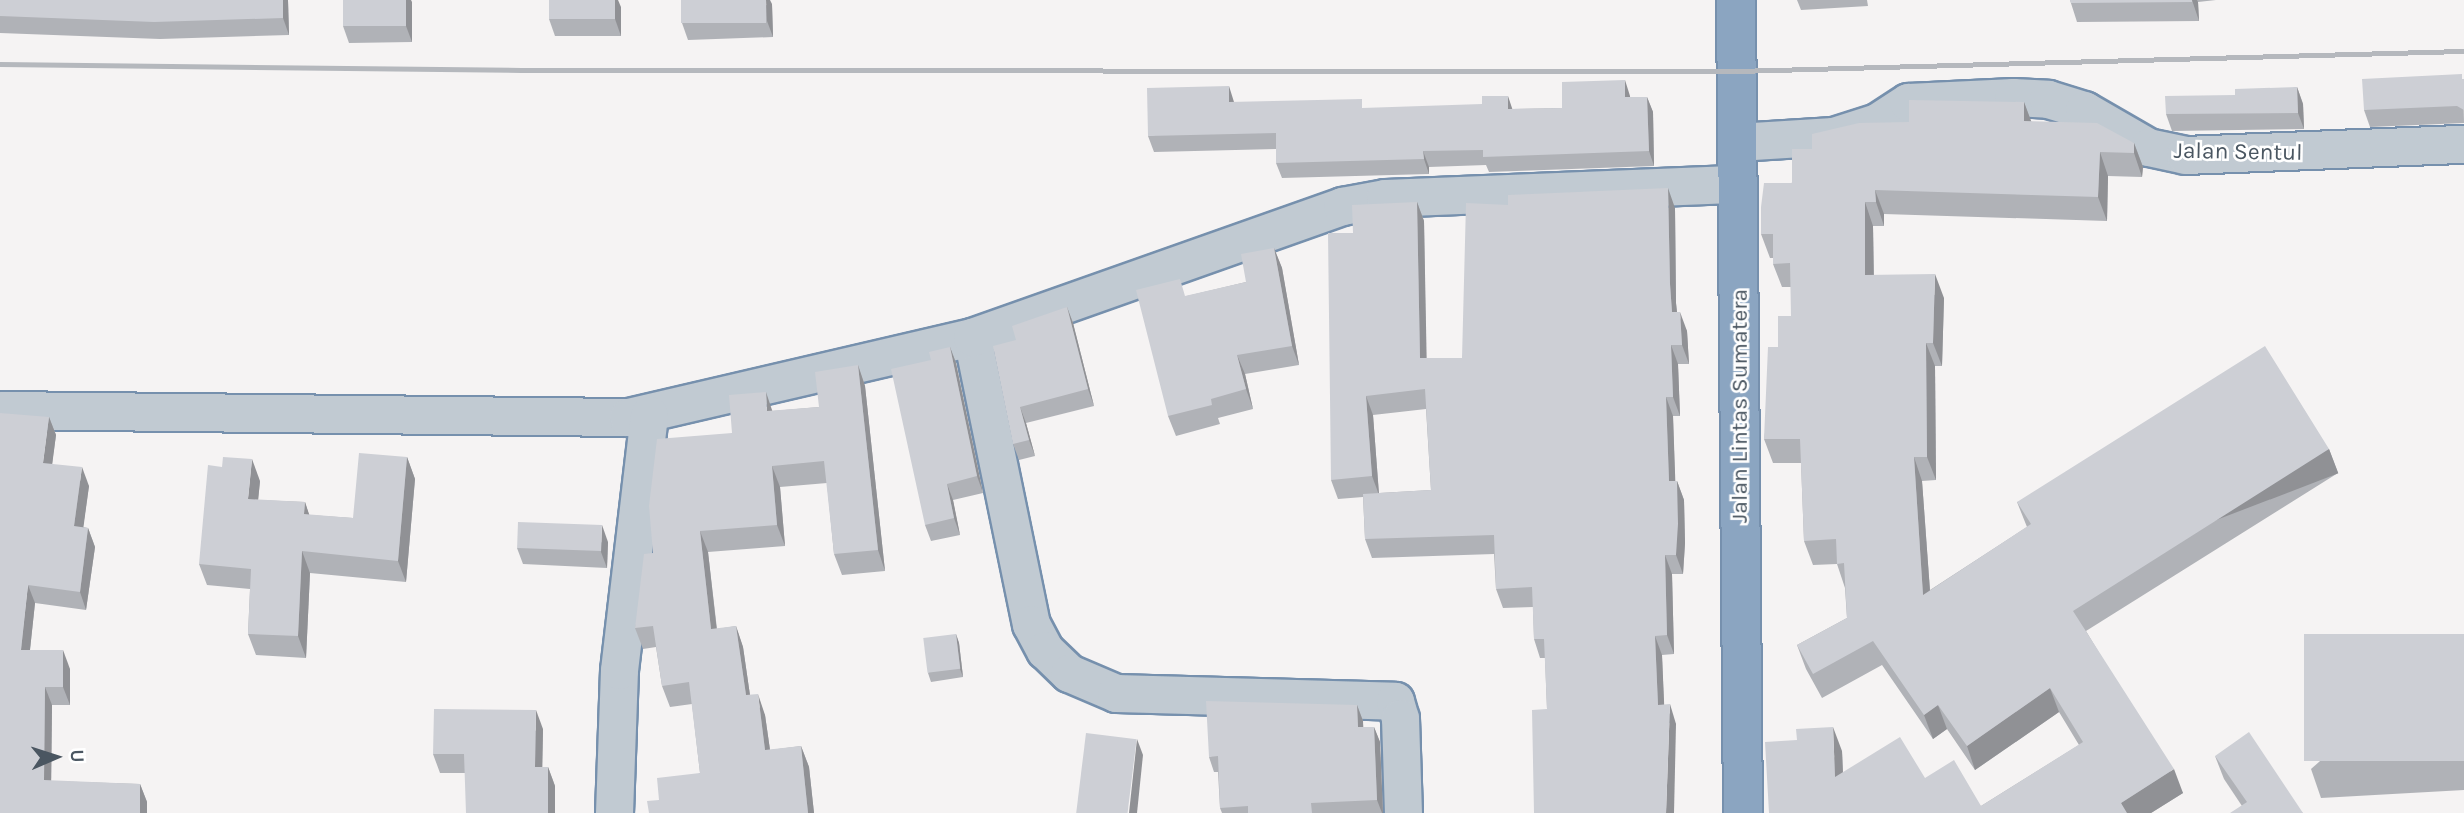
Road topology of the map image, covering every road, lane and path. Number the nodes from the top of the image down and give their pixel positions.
1 (1736, 0) edge
2 (1737, 142) junction
3 (2464, 144) edge
4 (1738, 184) junction
5 (972, 337) junction
6 (0, 410) edge
7 (649, 415) junction
8 (614, 813) edge
9 (1403, 813) edge
10 (1743, 813) edge

1 - 2 highway, Jalan Lintas Sumatera
2 - 3 street, Jalan Sentul
2 - 4 highway, Jalan Lintas Sumatera
4 - 5 street
4 - 10 highway, Jalan Lintas Sumatera
5 - 7 street
5 - 9 street
6 - 7 street
7 - 8 street

